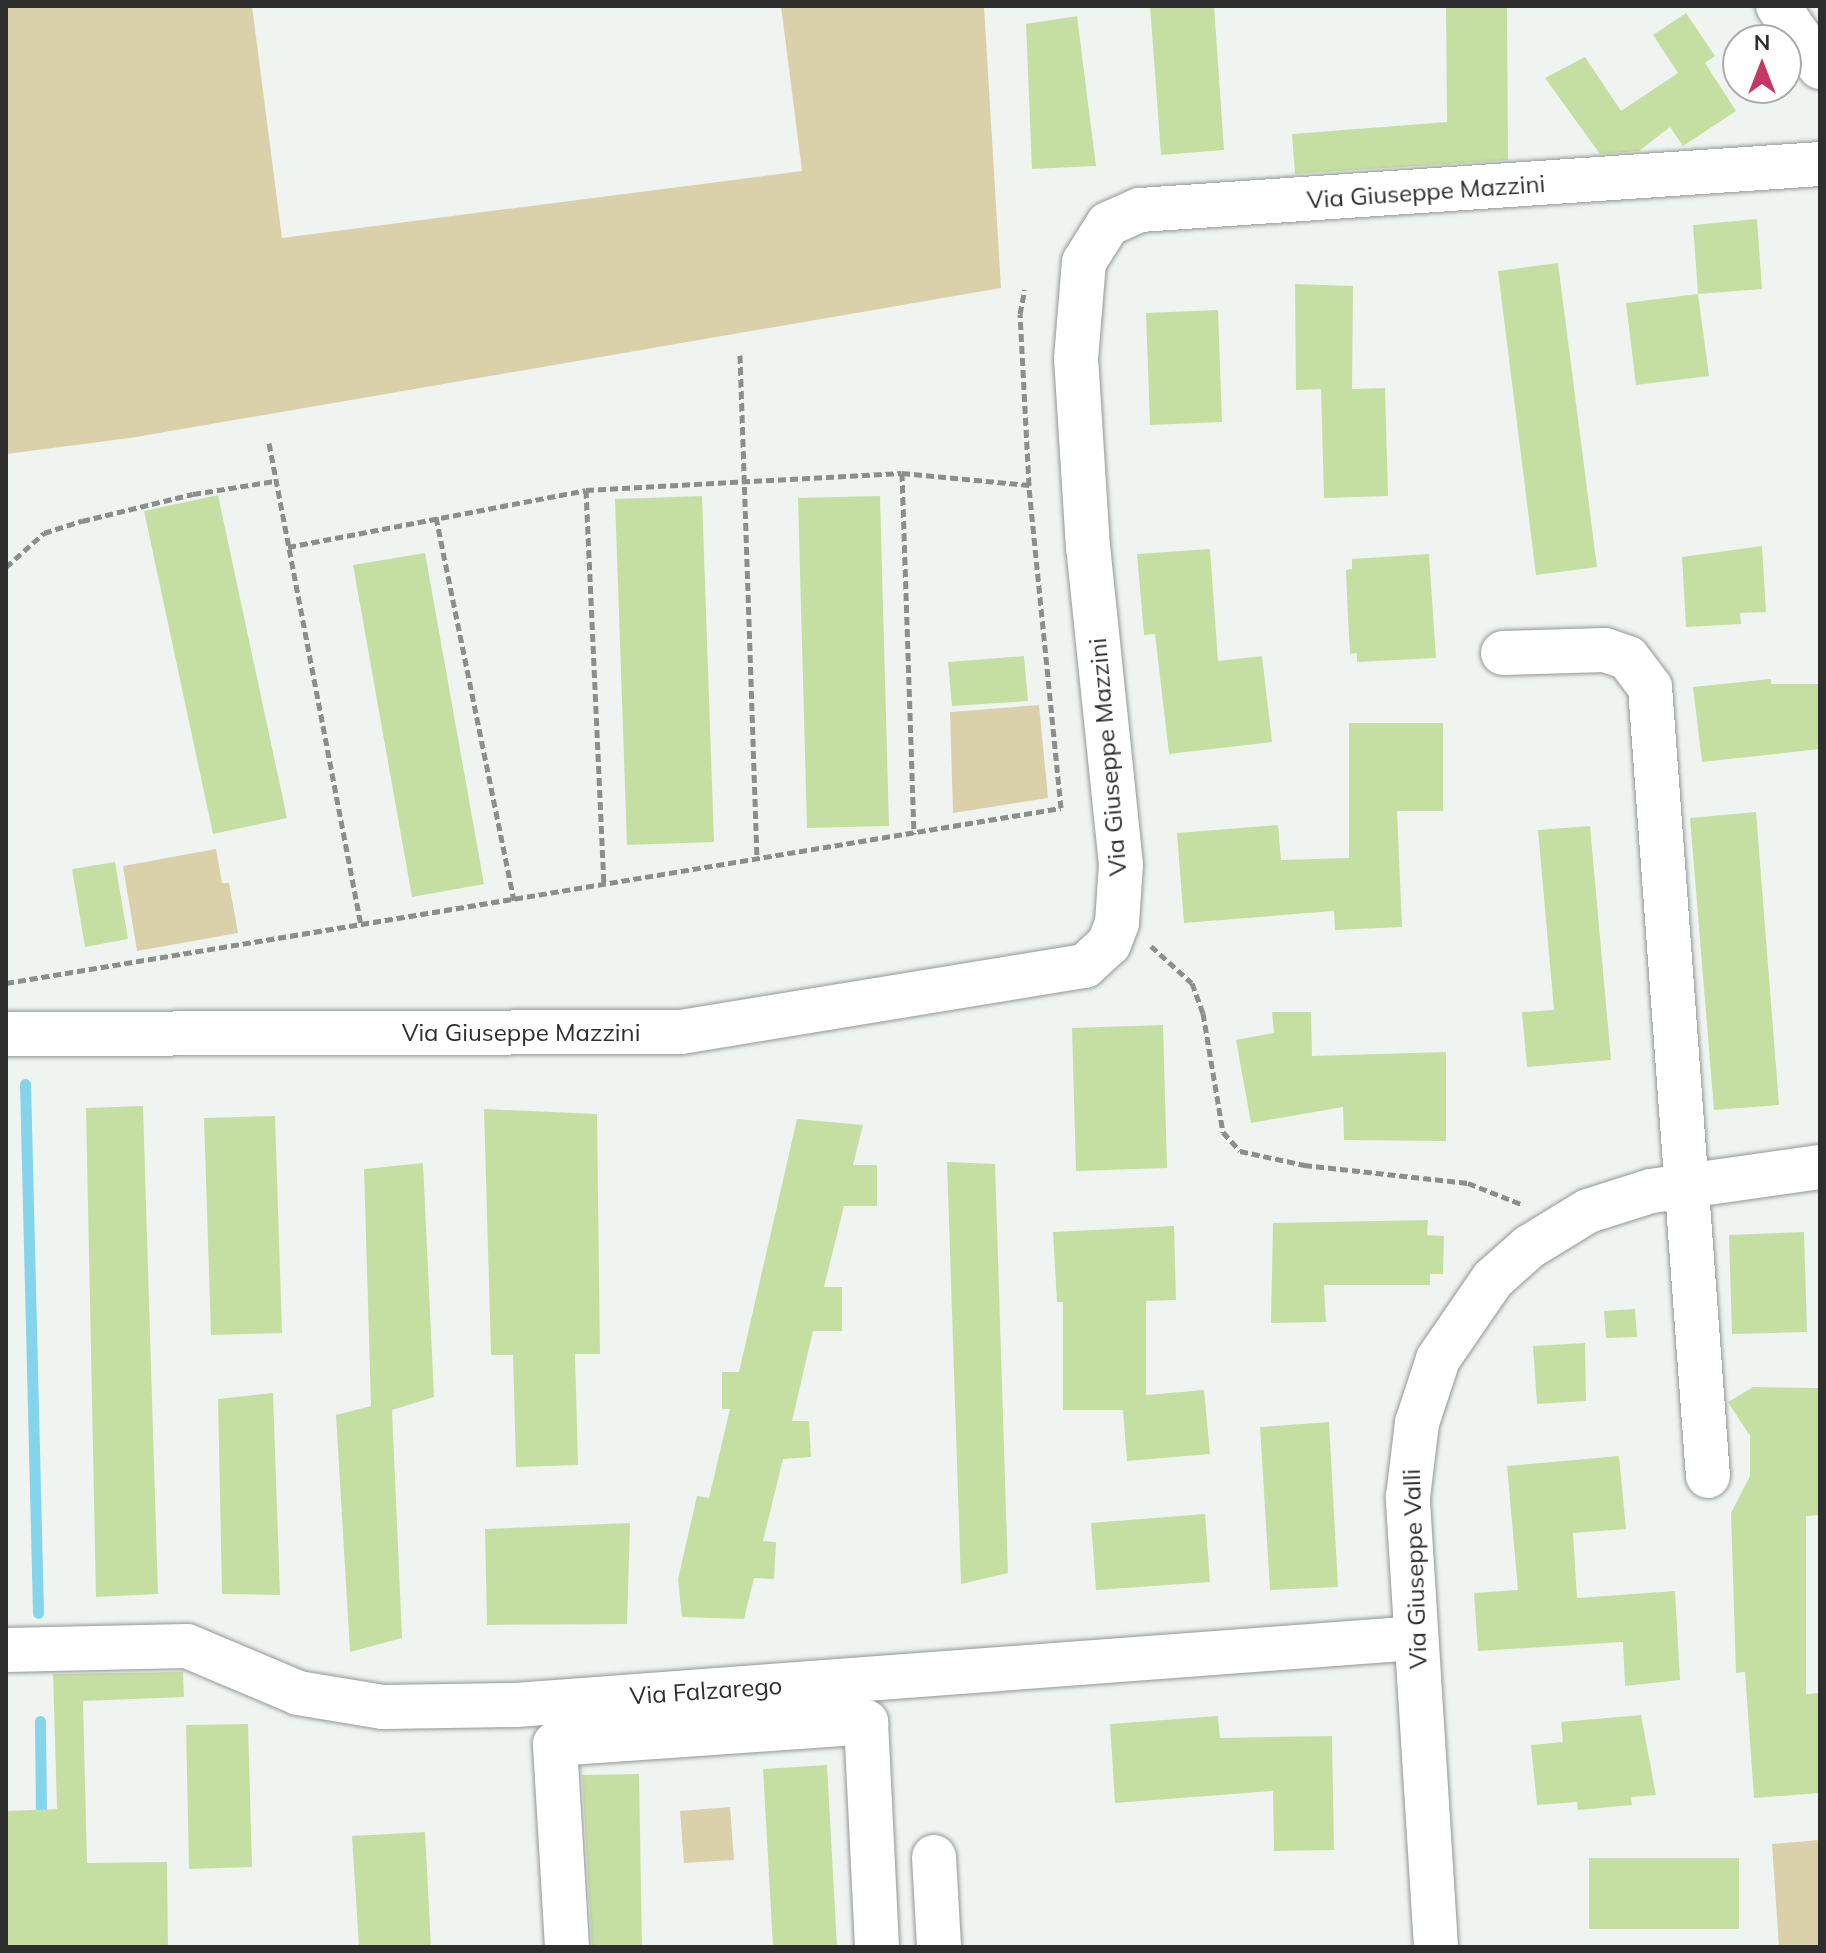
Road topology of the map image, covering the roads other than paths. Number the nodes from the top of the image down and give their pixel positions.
1 (1778, 6) edge
2 (1820, 67) edge
3 (1820, 164) edge
4 (1503, 653) dead end
5 (6, 1034) edge
6 (1820, 1167) edge
7 (1685, 1185) junction
8 (1708, 1476) dead end
9 (1415, 1638) junction
10 (6, 1650) edge
11 (934, 1857) dead end
12 (567, 1947) edge
13 (877, 1947) edge
14 (939, 1947) edge
15 (1436, 1947) edge

1 - 2 street
3 - 5 street, Via Giuseppe Mazzini
4 - 7 street
6 - 7 street, Via Giuseppe Valli
7 - 8 street
7 - 9 street, Via Giuseppe Valli
9 - 10 street, Via Falzarego
9 - 15 street, Via Giuseppe Valli
11 - 14 street
12 - 13 street

